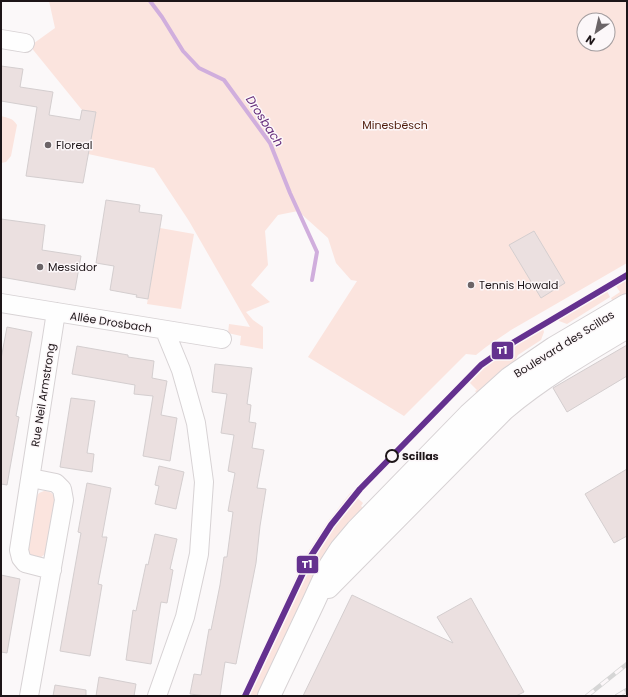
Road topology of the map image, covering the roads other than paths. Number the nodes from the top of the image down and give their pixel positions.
1 (1, 39) edge
2 (25, 43) dead end
3 (1, 303) edge
4 (627, 305) edge
5 (56, 312) junction
6 (627, 327) edge
7 (165, 331) junction
8 (222, 339) dead end
9 (30, 478) junction
10 (52, 570) junction
11 (314, 601) junction
12 (29, 696) edge
13 (157, 696) edge
14 (268, 696) edge

1 - 2 street
3 - 5 street, Allée Drosbach
4 - 11 main road, Boulevard des Scillas
5 - 7 street, Allée Drosbach
5 - 9 street, Rue Neil Armstrong
6 - 11 main road, Boulevard des Scillas
7 - 8 street, Allée Drosbach
7 - 13 street
9 - 10 street, Rue Neil Armstrong
9 - 10 street
10 - 12 street
11 - 14 main road, Boulevard des Scillas

